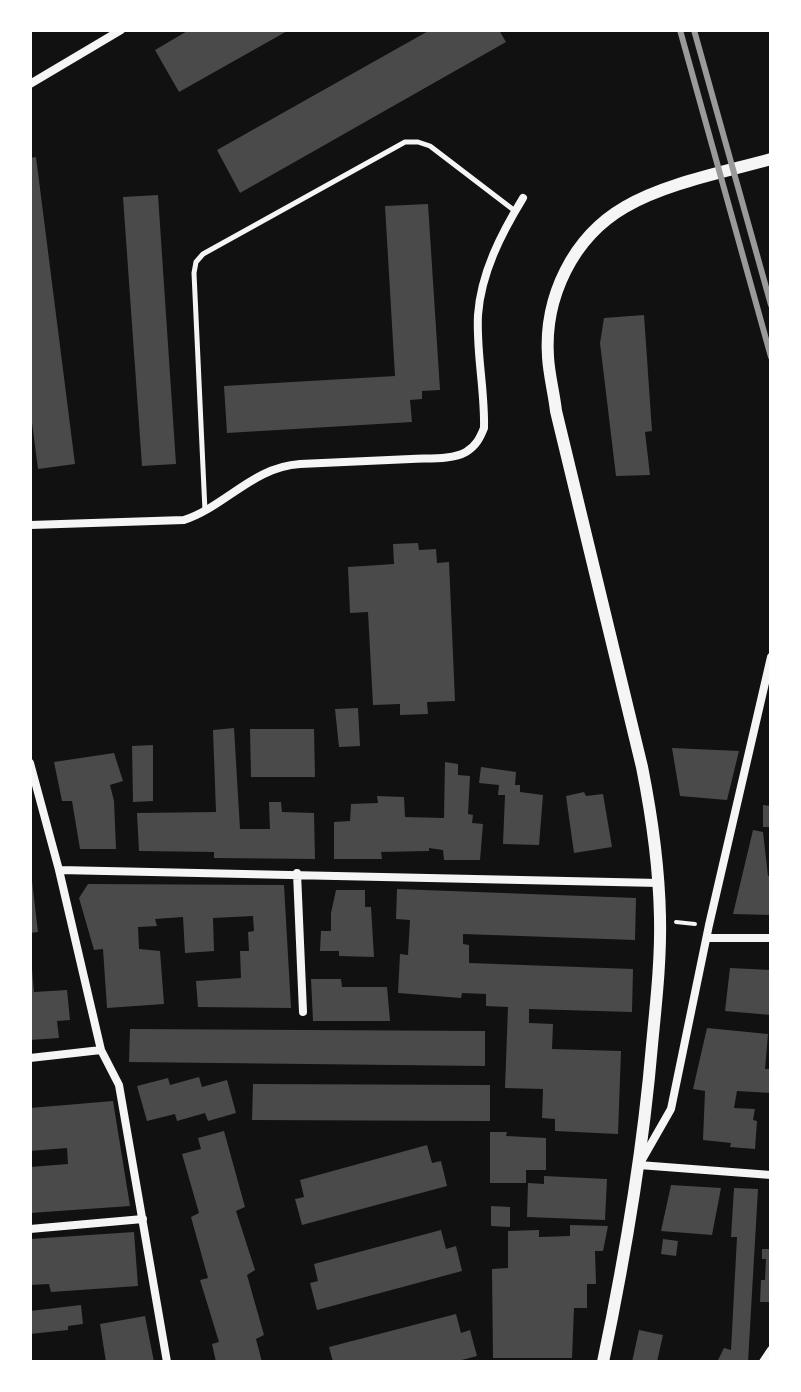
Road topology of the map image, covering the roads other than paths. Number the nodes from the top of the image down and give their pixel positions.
1 (97, 30) edge
2 (121, 30) edge
3 (103, 40) junction
4 (30, 84) edge
5 (771, 159) edge
6 (523, 198) dead end
7 (515, 211) junction
8 (205, 513) junction
9 (30, 525) edge
10 (771, 657) edge
11 (30, 763) edge
12 (59, 870) junction
13 (297, 873) junction
14 (659, 883) junction
15 (707, 938) junction
16 (771, 938) edge
17 (303, 1012) dead end
18 (101, 1050) junction
19 (30, 1058) edge
20 (639, 1165) junction
21 (771, 1175) edge
22 (143, 1219) junction
23 (30, 1229) edge
24 (771, 1350) edge
25 (167, 1362) edge
26 (603, 1362) edge
27 (763, 1362) edge

1 - 3 street
2 - 3 street
3 - 4 street
5 - 14 street
6 - 7 street
7 - 8 street
7 - 8 lane
8 - 9 street
10 - 15 street
11 - 12 street
12 - 13 street
12 - 18 street
13 - 14 street
13 - 17 street
14 - 20 street
15 - 16 street
15 - 20 street
18 - 19 street
18 - 22 street
20 - 21 street
20 - 26 street
22 - 23 street
22 - 25 street
24 - 27 street

